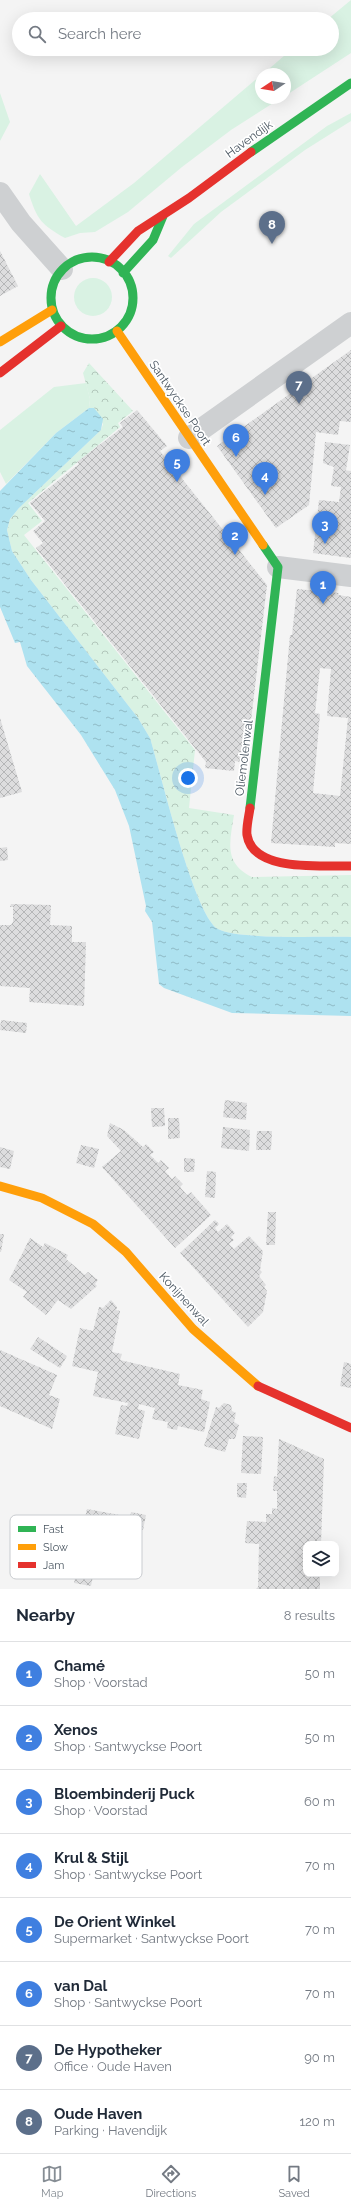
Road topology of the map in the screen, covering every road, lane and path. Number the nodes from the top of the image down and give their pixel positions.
1 (351, 83) edge
2 (5, 200) edge
3 (163, 216) junction
4 (109, 262) junction
5 (62, 269) junction
6 (123, 273) junction
7 (52, 310) junction
8 (351, 323) edge
9 (61, 326) junction
10 (117, 331) junction
11 (0, 342) edge
12 (0, 373) edge
13 (189, 438) junction
14 (278, 567) junction
15 (351, 576) edge
16 (351, 866) edge
17 (0, 1186) edge
18 (351, 1428) edge

1 - 3 street, Havendijk
2 - 5 street
3 - 4 street, Havendijk
3 - 6 street
4 - 5 street
4 - 6 street
5 - 7 street
6 - 10 street
7 - 9 street
7 - 11 street
8 - 13 street
9 - 10 street
9 - 12 street
10 - 13 street, Santwyckse Poort
13 - 14 street, Santwyckse Poort
14 - 15 street
14 - 16 street, Oliemolenwal
17 - 18 street, Konijnenwal

